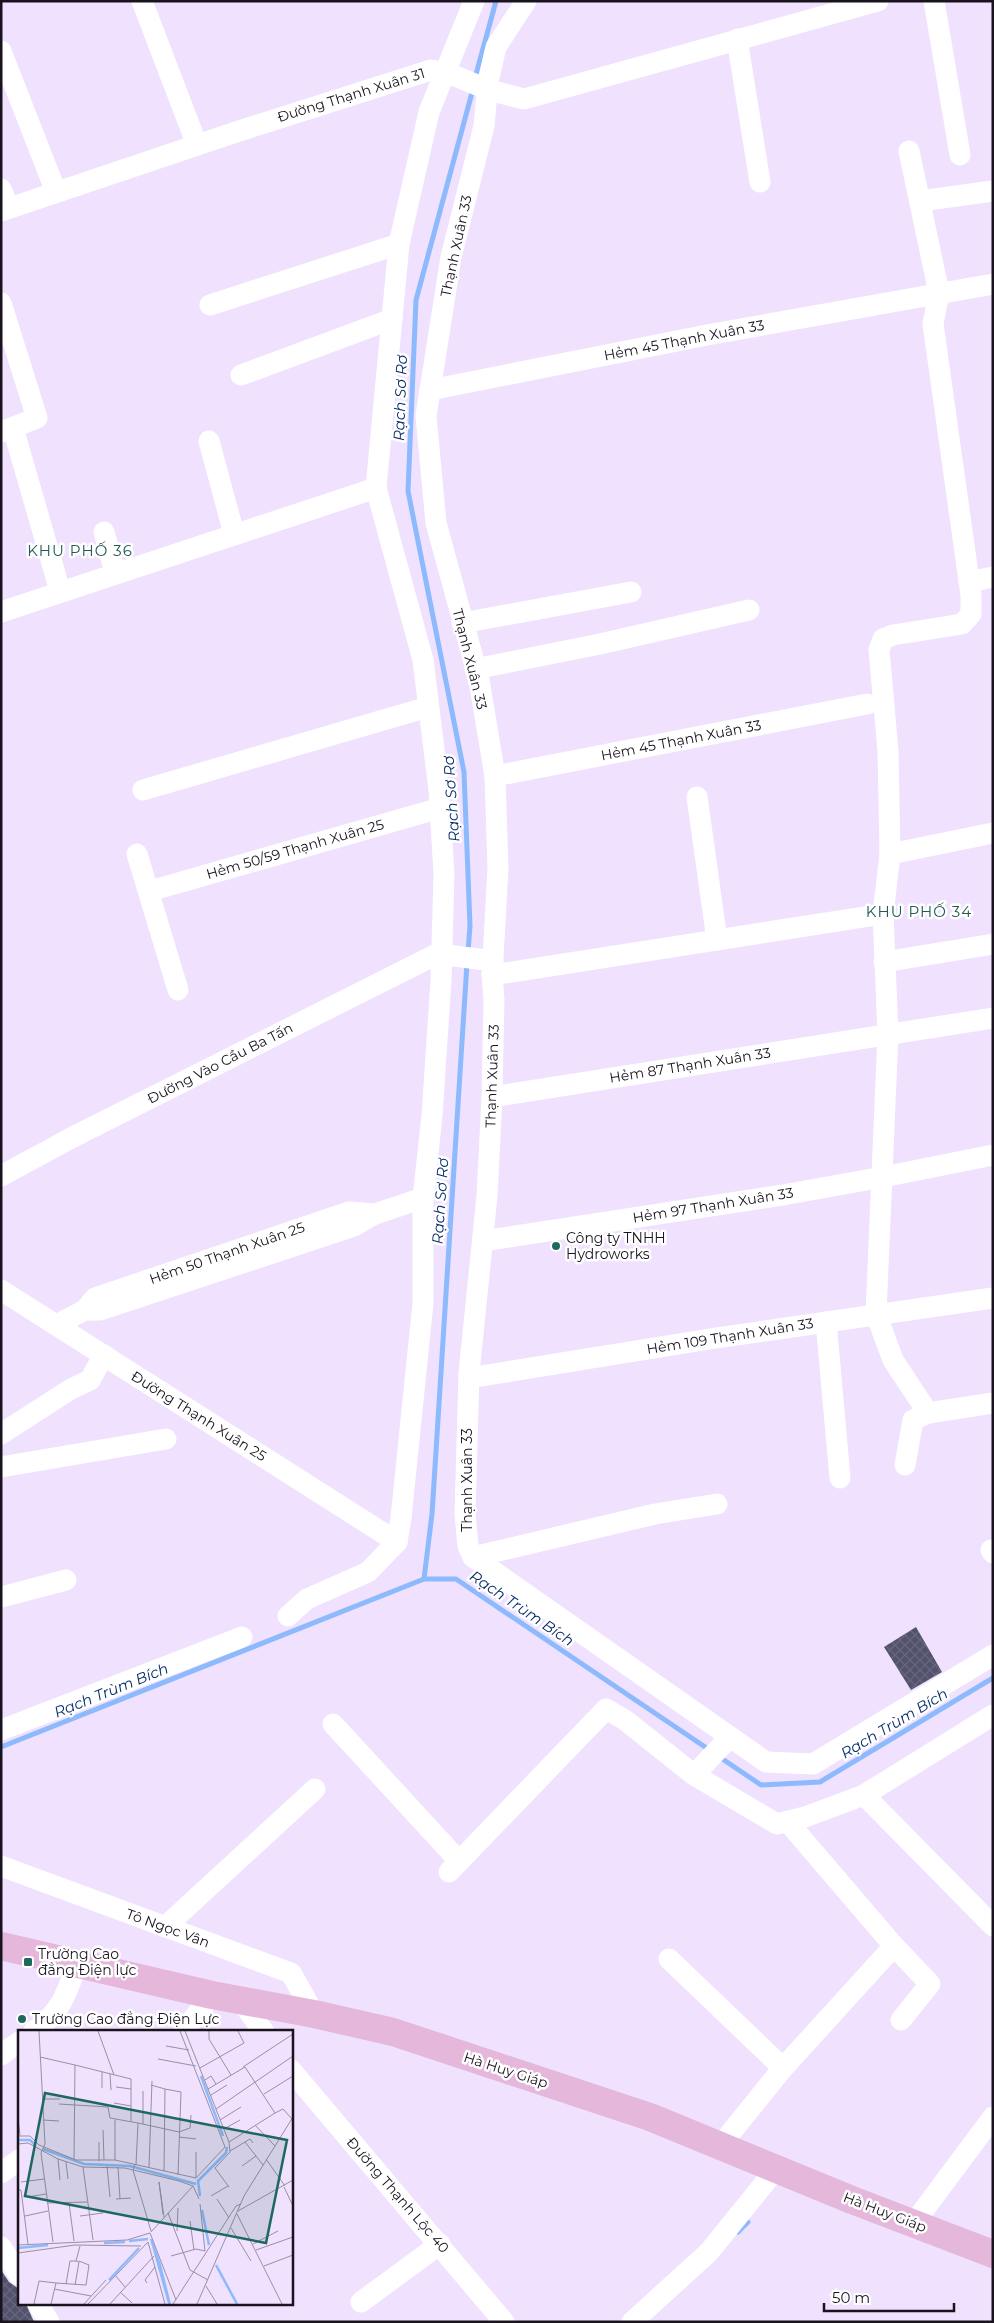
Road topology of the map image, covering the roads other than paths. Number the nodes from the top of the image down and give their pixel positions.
1 (142, 1) edge
2 (474, 1) edge
3 (526, 1) edge
4 (878, 1) edge
5 (934, 1) edge
6 (737, 39) junction
7 (1, 51) edge
8 (446, 73) junction
9 (487, 89) junction
10 (197, 145) junction
11 (909, 151) dead end
12 (960, 155) dead end
13 (760, 182) dead end
14 (993, 191) edge
15 (56, 192) junction
16 (920, 201) junction
17 (4, 202) edge
18 (400, 244) junction
19 (993, 284) edge
20 (939, 293) junction
21 (1, 303) edge
22 (210, 304) dead end
23 (392, 319) junction
24 (241, 375) dead end
25 (430, 390) junction
26 (7, 430) edge
27 (209, 442) dead end
28 (376, 488) junction
29 (104, 532) dead end
30 (234, 534) junction
31 (115, 572) junction
32 (993, 577) edge
33 (970, 582) junction
34 (60, 592) junction
35 (631, 592) dead end
36 (749, 610) dead end
37 (1, 612) edge
38 (462, 623) junction
39 (475, 669) junction
40 (867, 704) dead end
41 (428, 707) junction
42 (495, 776) junction
43 (143, 790) dead end
44 (697, 797) dead end
45 (440, 808) junction
46 (993, 833) edge
47 (137, 854) dead end
48 (890, 854) junction
49 (150, 891) junction
50 (883, 914) junction
51 (718, 940) junction
52 (993, 944) edge
53 (441, 952) junction
54 (884, 962) junction
55 (493, 968) junction
56 (178, 990) dead end
57 (993, 1018) edge
58 (888, 1034) junction
59 (492, 1097) junction
60 (993, 1155) edge
61 (1, 1176) edge
62 (883, 1177) junction
63 (423, 1198) junction
64 (483, 1241) junction
65 (1, 1290) edge
66 (993, 1298) edge
67 (876, 1314) junction
68 (826, 1322) junction
69 (56, 1325) junction
70 (104, 1355) junction
71 (469, 1378) junction
72 (993, 1403) edge
73 (928, 1413) junction
74 (1, 1434) edge
75 (166, 1439) dead end
76 (905, 1465) dead end
77 (1, 1467) edge
78 (840, 1478) dead end
79 (717, 1504) dead end
80 (397, 1542) junction
81 (473, 1557) junction
82 (66, 1580) dead end
83 (1, 1597) edge
84 (288, 1616) dead end
85 (242, 1637) dead end
86 (993, 1655) edge
87 (333, 1724) dead end
88 (989, 1724) edge
89 (1, 1730) edge
90 (730, 1737) junction
91 (694, 1775) junction
92 (315, 1789) dead end
93 (864, 1795) junction
94 (787, 1821) junction
95 (1, 1866) edge
96 (993, 1926) edge
97 (165, 1927) junction
98 (1, 1946) edge
99 (894, 1946) junction
100 (669, 1958) dead end
101 (77, 1964) junction
102 (212, 1995) junction
103 (242, 2001) junction
104 (314, 2014) junction
105 (900, 2020) dead end
106 (35, 2030) edge
107 (185, 2030) edge
108 (263, 2030) edge
109 (18, 2043) edge
110 (1, 2055) edge
111 (783, 2068) junction
112 (292, 2071) edge
113 (993, 2117) edge
114 (720, 2146) junction
115 (18, 2161) edge
116 (776, 2169) junction
117 (1, 2173) edge
118 (914, 2223) junction
119 (440, 2244) junction
120 (1, 2248) edge
121 (993, 2254) edge
122 (18, 2274) edge
123 (361, 2302) dead end
124 (39, 2306) edge
125 (49, 2322) edge
126 (504, 2322) edge
127 (632, 2322) edge

1 - 10 street
2 - 8 street
3 - 9 street, Thạnh Xuân 33
4 - 6 street, Đường Thạnh Xuân 31
5 - 12 street
6 - 9 street, Đường Thạnh Xuân 31
6 - 13 street
7 - 15 street
8 - 9 street, Đường Thạnh Xuân 31
8 - 10 street, Đường Thạnh Xuân 31
8 - 18 street
9 - 25 street, Thạnh Xuân 33
10 - 15 street, Đường Thạnh Xuân 31
11 - 16 street
14 - 16 street
15 - 17 street, Đường Thạnh Xuân 31
16 - 20 street
18 - 22 street
18 - 23 street
19 - 20 street, Hẻm 45 Thạnh Xuân 33
20 - 25 street, Hẻm 45 Thạnh Xuân 33
20 - 33 street
21 - 26 street
23 - 24 street
23 - 28 street
25 - 38 street, Thạnh Xuân 33
26 - 34 street
27 - 30 street
28 - 30 street
28 - 41 street
29 - 31 street
30 - 31 street
31 - 34 street
32 - 33 street
33 - 48 street
34 - 37 street
35 - 38 street
36 - 39 street
38 - 39 street, Thạnh Xuân 33
39 - 42 street, Thạnh Xuân 33
40 - 42 street, Hẻm 45 Thạnh Xuân 33
41 - 43 street
41 - 45 street
42 - 55 street, Thạnh Xuân 33
44 - 51 street
45 - 49 street, Hẻm 50/59 Thạnh Xuân 25
45 - 53 street
46 - 48 street
47 - 49 street
48 - 50 street
49 - 56 street
50 - 51 street
50 - 54 street
51 - 55 street
52 - 54 street
53 - 55 street
53 - 61 street, Đường Vào Cầu Ba Tấn
53 - 63 street
54 - 58 street
55 - 59 street, Thạnh Xuân 33
57 - 58 street, Hẻm 87 Thạnh Xuân 33
58 - 59 street, Hẻm 87 Thạnh Xuân 33
58 - 62 street
59 - 64 street, Thạnh Xuân 33
60 - 62 street, Hẻm 97 Thạnh Xuân 33
62 - 64 street, Hẻm 97 Thạnh Xuân 33
62 - 67 street
63 - 69 street, Hẻm 50 Thạnh Xuân 25
63 - 80 street
64 - 71 street, Thạnh Xuân 33
65 - 69 street, Đường Thạnh Xuân 25
66 - 67 street, Hẻm 109 Thạnh Xuân 33
67 - 68 street, Hẻm 109 Thạnh Xuân 33
67 - 73 street
68 - 71 street, Hẻm 109 Thạnh Xuân 33
68 - 78 street
69 - 70 street, Đường Thạnh Xuân 25
70 - 74 street
70 - 80 street, Đường Thạnh Xuân 25
71 - 81 street, Thạnh Xuân 33
72 - 73 street
73 - 76 street
75 - 77 street
79 - 81 street
80 - 84 street
81 - 90 street
82 - 83 street
85 - 89 street
86 - 90 street
87 - 91 street
88 - 93 street
90 - 91 street
91 - 94 street
92 - 97 street
93 - 94 street
93 - 96 street
94 - 99 street
95 - 97 street, Tô Ngọc Vân
97 - 104 street, Tô Ngọc Vân
98 - 101 main road, Hà Huy Giáp
99 - 105 street
99 - 111 street
100 - 111 street
101 - 102 main road, Hà Huy Giáp
101 - 106 street
102 - 103 main road, Hà Huy Giáp
102 - 107 street
103 - 104 main road, Hà Huy Giáp
103 - 108 street
104 - 114 main road, Hà Huy Giáp
109 - 110 street
111 - 114 street
112 - 119 street, Đường Thạnh Lộc 40
113 - 118 street
114 - 116 main road, Hà Huy Giáp
115 - 117 street
116 - 118 main road, Hà Huy Giáp
116 - 127 street
118 - 121 main road, Hà Huy Giáp
119 - 123 street
119 - 126 street, Đường Thạnh Lộc 40
120 - 122 street
124 - 125 street

